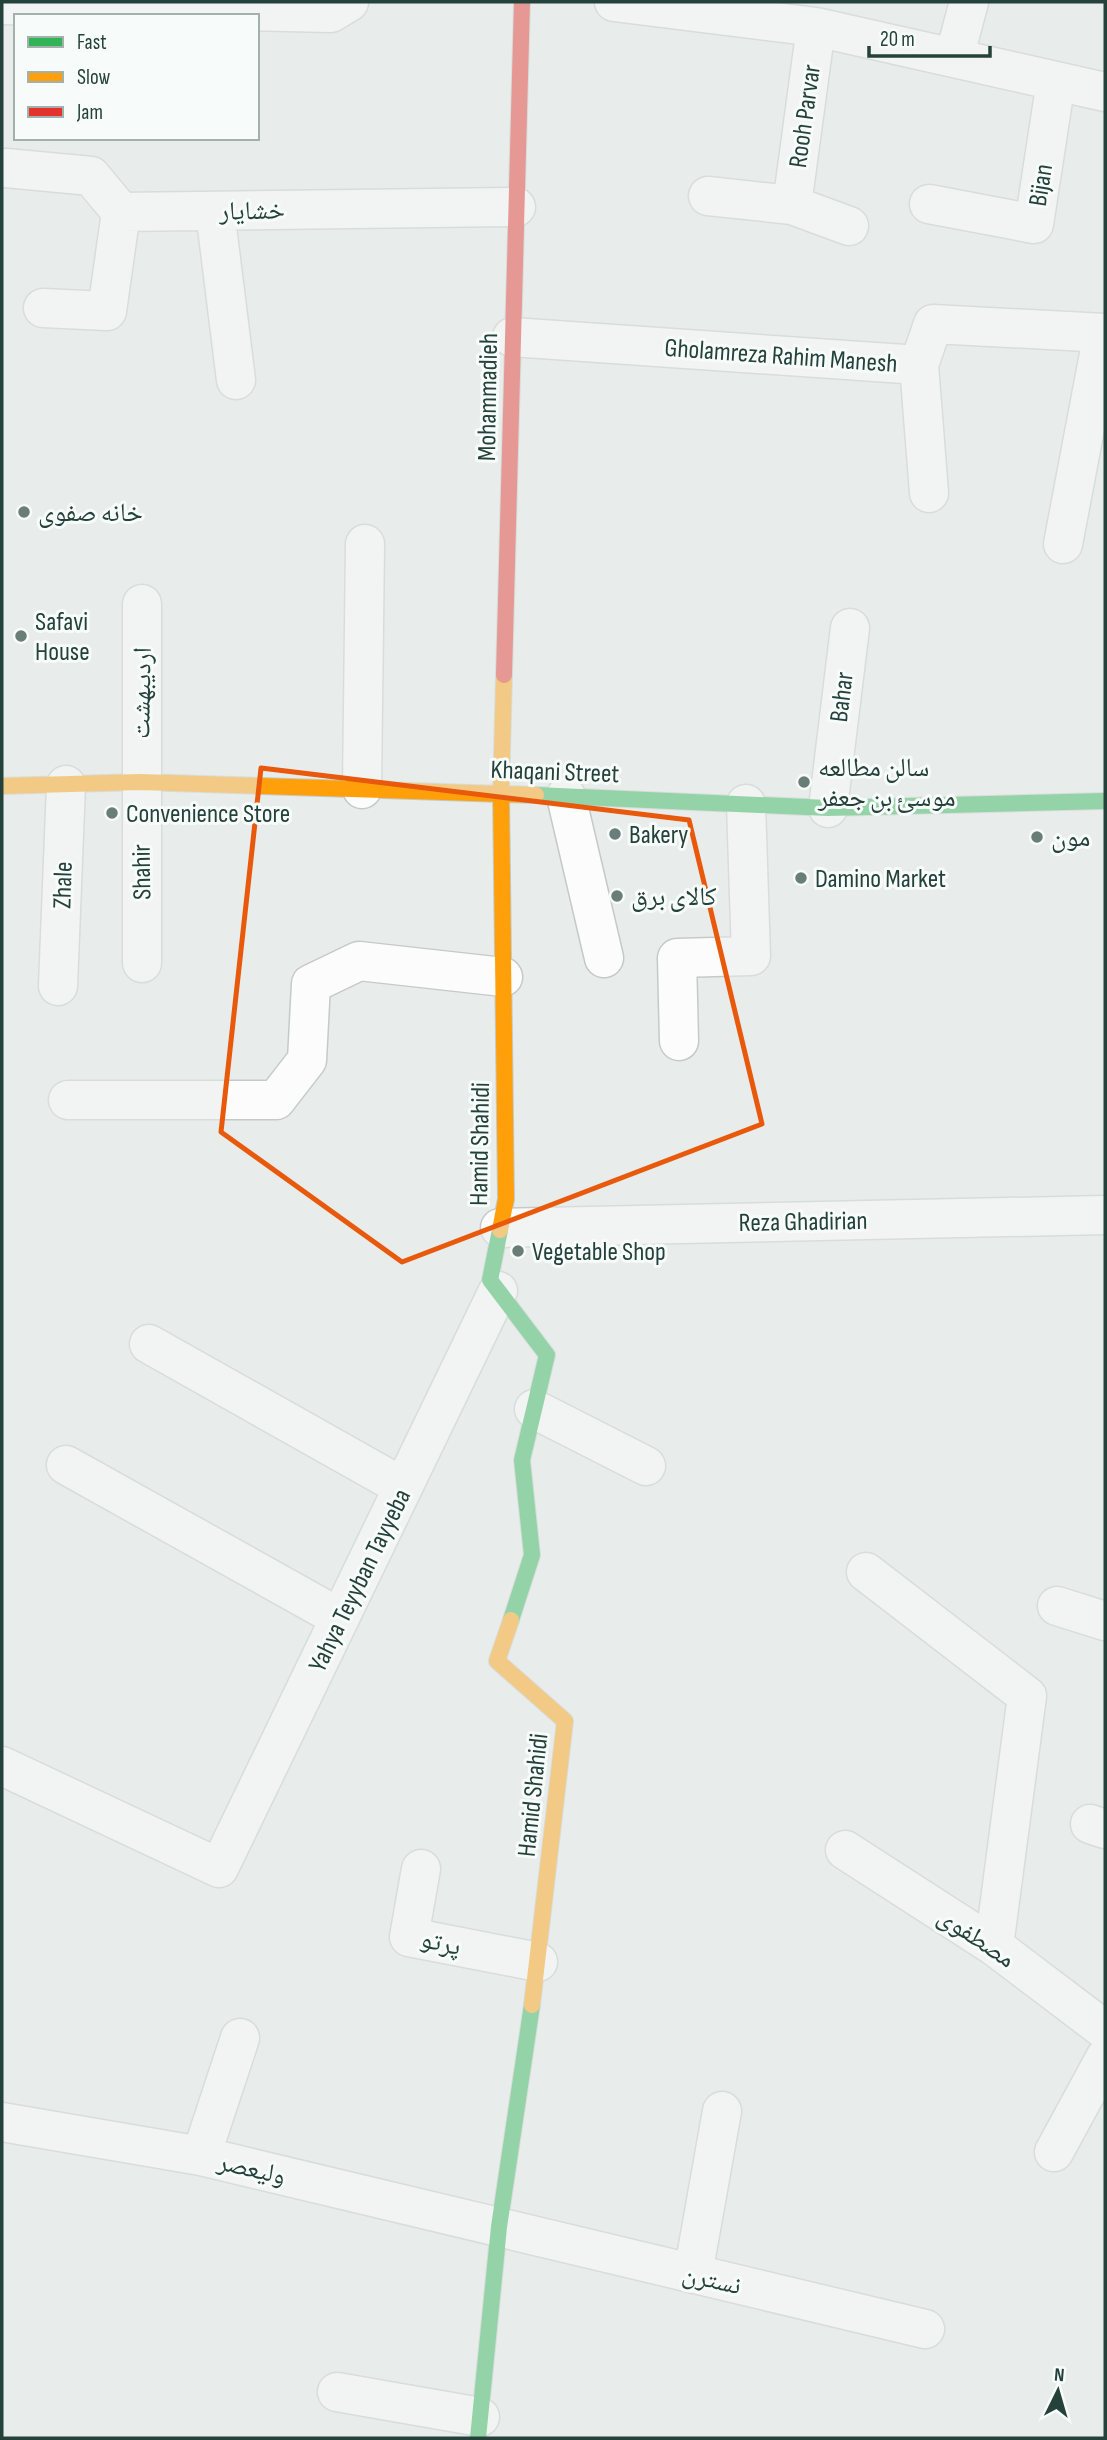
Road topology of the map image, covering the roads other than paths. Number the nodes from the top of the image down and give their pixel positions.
1 (522, 2) edge
2 (614, 2) edge
3 (969, 2) edge
4 (25, 4) edge
5 (340, 7) edge
6 (816, 27) junction
7 (954, 58) junction
8 (1056, 81) junction
9 (1105, 92) edge
10 (6, 168) dead end
11 (708, 196) dead end
12 (929, 204) dead end
13 (792, 205) junction
14 (516, 207) junction
15 (215, 211) junction
16 (121, 212) junction
17 (849, 226) dead end
18 (43, 308) dead end
19 (1104, 333) edge
20 (512, 337) junction
21 (919, 365) junction
22 (236, 380) dead end
23 (929, 492) dead end
24 (365, 544) dead end
25 (1063, 544) dead end
26 (142, 604) dead end
27 (850, 628) dead end
28 (140, 782) junction
29 (66, 785) junction
30 (2, 786) edge
31 (362, 789) junction
32 (501, 793) junction
33 (566, 796) junction
34 (1105, 801) edge
35 (746, 804) junction
36 (828, 808) junction
37 (604, 958) dead end
38 (142, 963) dead end
39 (503, 977) junction
40 (58, 986) dead end
41 (679, 1041) dead end
42 (68, 1100) dead end
43 (1105, 1215) edge
44 (500, 1228) junction
45 (498, 1291) junction
46 (149, 1344) dead end
47 (534, 1409) junction
48 (66, 1465) dead end
49 (646, 1466) dead end
50 (403, 1487) junction
51 (866, 1572) dead end
52 (1057, 1606) dead end
53 (340, 1618) junction
54 (1105, 1621) edge
55 (2, 1766) edge
56 (845, 1850) dead end
57 (421, 1869) dead end
58 (994, 1946) junction
59 (538, 1962) junction
60 (1105, 2030) edge
61 (240, 2038) dead end
62 (1105, 2058) edge
63 (722, 2111) dead end
64 (2, 2122) edge
65 (1054, 2152) dead end
66 (201, 2156) junction
67 (499, 2227) junction
68 (693, 2274) junction
69 (925, 2329) dead end
70 (337, 2392) dead end
71 (479, 2428) edge

1 - 14 street, Mohammadieh
2 - 6 street
3 - 7 street
4 - 5 street
6 - 7 street
6 - 13 street, Rooh Parvar
7 - 8 street
8 - 9 street
8 - 12 street, Bijan
10 - 16 street
11 - 13 street
13 - 17 street
14 - 15 street, خشایار
14 - 20 street, Mohammadieh
15 - 16 street, خشایار
15 - 22 street
16 - 18 street
19 - 21 street, Gholamreza Rahim Manesh
19 - 25 street
20 - 21 street, Gholamreza Rahim Manesh
20 - 32 street, Mohammadieh
21 - 23 street
24 - 31 street
26 - 28 street, اردیبهشت
27 - 36 street, Bahar
28 - 29 street, Khaqani Street
28 - 31 street, Khaqani Street
28 - 38 street, Shahir
29 - 30 street, Khaqani Street
29 - 40 street, Zhale
31 - 32 street, Khaqani Street
32 - 33 street, Khaqani Street
32 - 39 street, Hamid Shahidi
33 - 35 street, Khaqani Street
33 - 37 street
34 - 36 street, Khaqani Street
35 - 36 street, Khaqani Street
35 - 41 street
39 - 42 street
39 - 44 street, Hamid Shahidi
43 - 44 street, Reza Ghadirian
44 - 45 street, Hamid Shahidi
45 - 47 street, Hamid Shahidi
45 - 50 street, Yahya Teyyban Tayyeba
46 - 50 street
47 - 49 street
47 - 59 street, Hamid Shahidi
48 - 53 street
50 - 53 street, Yahya Teyyban Tayyeba
51 - 58 street
52 - 54 street
53 - 55 street, Yahya Teyyban Tayyeba
56 - 58 street, مصطفوی
57 - 59 street, پرتو
58 - 60 street, مصطفوی
59 - 67 street, Hamid Shahidi
61 - 66 street
62 - 65 street
63 - 68 street
64 - 66 street, ولیعصر
66 - 67 street, ولیعصر
67 - 68 street, نسترن
67 - 71 street, Hamid Shahidi
68 - 69 street, نسترن
70 - 71 street

